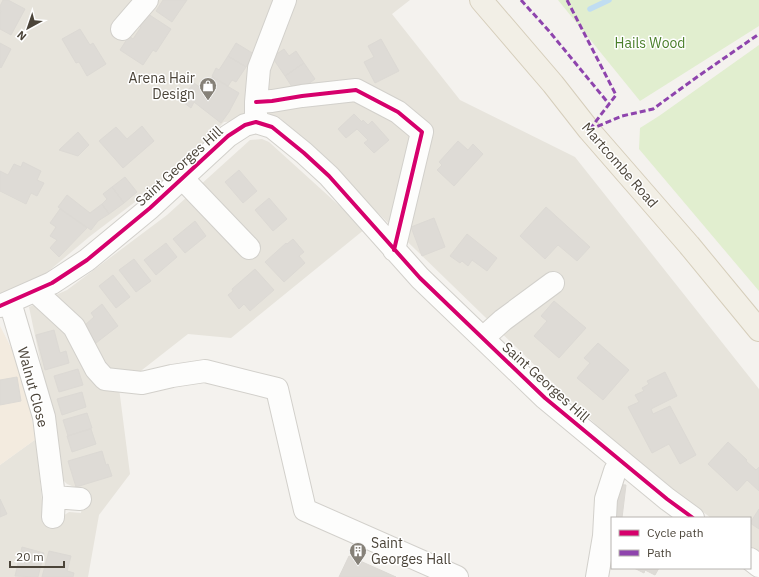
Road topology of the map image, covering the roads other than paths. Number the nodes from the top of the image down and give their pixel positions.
1 (147, 0) edge
2 (285, 0) edge
3 (481, 0) edge
4 (122, 29) dead end
5 (256, 112) junction
6 (182, 178) junction
7 (239, 246) dead end
8 (394, 250) junction
9 (554, 283) dead end
10 (35, 291) junction
11 (5, 304) edge
12 (759, 330) edge
13 (483, 338) junction
14 (620, 461) junction
15 (80, 498) dead end
16 (692, 517) edge
17 (751, 560) edge
18 (759, 566) edge
19 (457, 577) edge
20 (597, 577) edge

1 - 4 street
2 - 5 street
3 - 12 main road, Martcombe Road
5 - 6 street, Saint Georges Hill
5 - 8 street, Saint Georges Hill
5 - 8 street, Saint Georges Hill
6 - 7 street, Saint Georges Hill
6 - 10 street, Saint Georges Hill
8 - 13 street, Saint Georges Hill
9 - 13 street
10 - 11 street, Saint Georges Hill
10 - 19 street
11 - 15 street, Walnut Close
13 - 14 street, Saint Georges Hill
14 - 16 street, Saint Georges Hill
14 - 20 street
17 - 18 street

